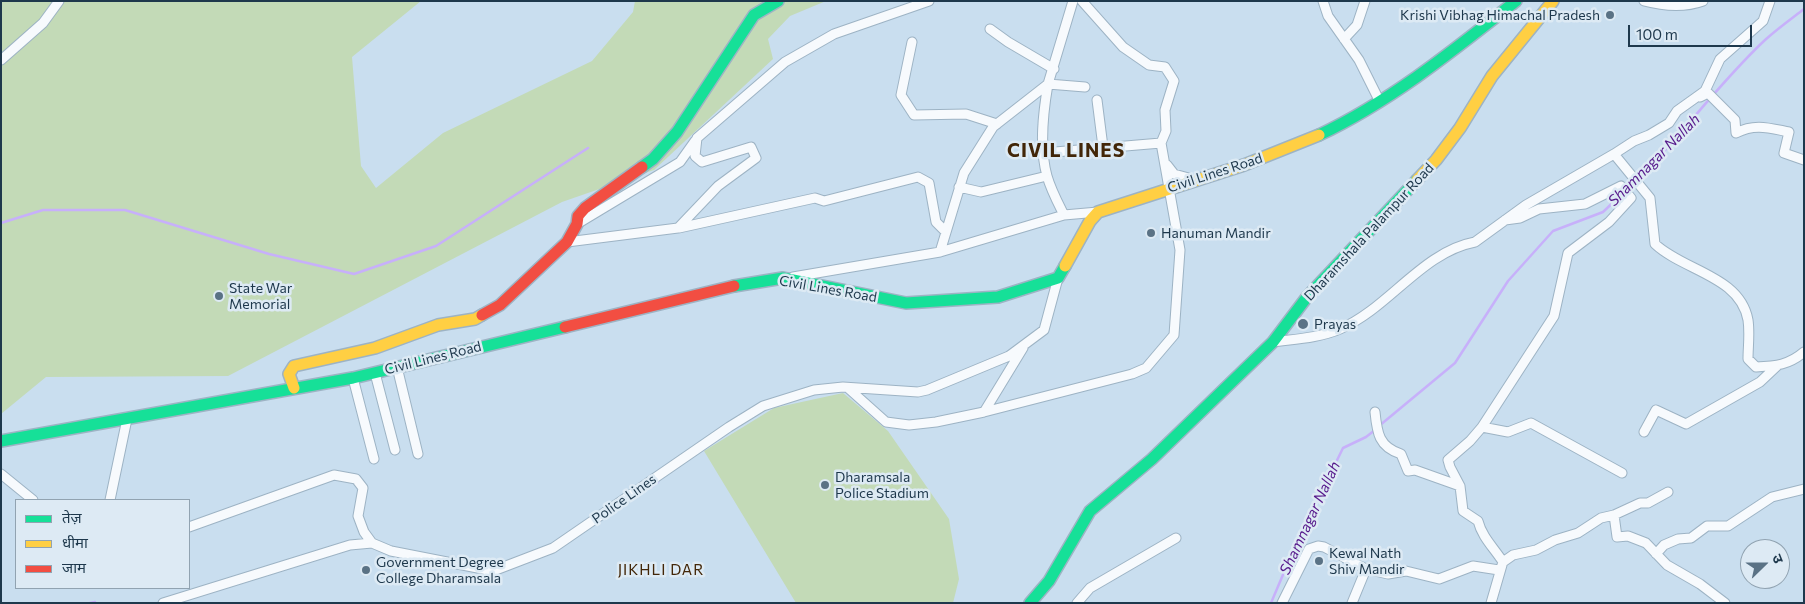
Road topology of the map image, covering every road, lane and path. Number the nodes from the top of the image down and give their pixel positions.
1 (58, 1) edge
2 (778, 1) edge
3 (930, 1) edge
4 (1073, 1) edge
5 (1082, 1) edge
6 (1323, 1) edge
7 (1364, 1) edge
8 (1516, 1) edge
9 (1553, 1) edge
10 (1644, 1) edge
11 (1703, 1) edge
12 (1770, 1) edge
13 (990, 29) dead end
14 (1344, 38) junction
15 (912, 42) dead end
16 (1, 60) edge
17 (1054, 69) junction
18 (1048, 84) junction
19 (1085, 87) dead end
20 (1097, 100) dead end
21 (1380, 102) junction
22 (1676, 111) junction
23 (997, 124) junction
24 (697, 138) junction
25 (1161, 143) junction
26 (1103, 147) junction
27 (1044, 153) junction
28 (1614, 154) junction
29 (1804, 160) edge
30 (1165, 162) junction
31 (1047, 176) junction
32 (1197, 180) junction
33 (959, 187) junction
34 (1170, 188) junction
35 (1098, 212) junction
36 (1064, 216) junction
37 (1505, 220) junction
38 (577, 224) junction
39 (678, 228) junction
40 (944, 230) junction
41 (567, 242) junction
42 (940, 252) junction
43 (783, 278) junction
44 (1058, 278) junction
45 (1273, 342) junction
46 (1026, 344) junction
47 (1804, 352) edge
48 (1777, 366) junction
49 (397, 367) junction
50 (375, 372) junction
51 (353, 378) junction
52 (294, 388) junction
53 (848, 388) junction
54 (984, 412) junction
55 (1375, 412) dead end
56 (127, 419) junction
57 (1482, 427) junction
58 (1644, 432) dead end
59 (1, 441) edge
60 (394, 450) dead end
61 (418, 454) dead end
62 (374, 459) dead end
63 (1622, 472) dead end
64 (1, 474) edge
65 (1460, 486) junction
66 (1804, 488) edge
67 (1668, 492) dead end
68 (32, 499) edge
69 (110, 499) edge
70 (1614, 515) junction
71 (190, 527) edge
72 (1176, 538) dead end
73 (372, 543) junction
74 (1656, 554) junction
75 (1501, 566) junction
76 (1366, 570) junction
77 (164, 603) edge
78 (1030, 603) edge
79 (1077, 603) edge
80 (1282, 603) edge
81 (1352, 603) edge
82 (1491, 603) edge
83 (1726, 603) edge

1 - 16 street
2 - 38 main road
3 - 24 street
4 - 17 street
5 - 25 street
6 - 14 street
7 - 14 street
8 - 21 main road, Civil Lines Road
9 - 45 main road, Dharamshala Palampur Road
10 - 11 street
12 - 22 street
13 - 17 street
14 - 21 street
15 - 23 street
17 - 18 street
18 - 19 street
18 - 23 street
18 - 27 street
20 - 26 street
21 - 32 main road, Civil Lines Road
22 - 28 street
22 - 29 street
23 - 33 street
24 - 38 street
24 - 39 street
25 - 26 street
25 - 30 street
26 - 27 street
27 - 31 street
28 - 37 street
28 - 48 street
30 - 32 street
30 - 34 street
31 - 33 street
31 - 36 street
32 - 34 main road, Civil Lines Road
33 - 40 street
34 - 35 main road, Civil Lines Road
34 - 54 street
35 - 36 street
35 - 44 main road
36 - 42 street
37 - 45 street
37 - 57 street
38 - 41 main road
39 - 40 street
39 - 41 street
40 - 42 street
41 - 52 main road
42 - 43 street
43 - 44 main road, Civil Lines Road
43 - 49 main road, Civil Lines Road
44 - 46 street, Police Lines
45 - 78 main road, Dharamshala Palampur Road
46 - 53 street, Police Lines
46 - 54 street
47 - 48 street
48 - 58 street
49 - 50 main road, Civil Lines Road
49 - 61 street
50 - 51 main road, Civil Lines Road
50 - 60 street
51 - 52 main road, Civil Lines Road
51 - 62 street
52 - 56 main road, Civil Lines Road
53 - 54 street
53 - 73 street, Police Lines
55 - 65 street
56 - 59 main road, Civil Lines Road
56 - 69 street
57 - 63 street
57 - 65 street
64 - 68 street
65 - 75 street
66 - 74 street
67 - 70 street
70 - 74 street
70 - 75 street
71 - 73 street
72 - 79 street
73 - 77 street
74 - 83 street
75 - 76 street
75 - 82 street
76 - 80 street
76 - 81 street

